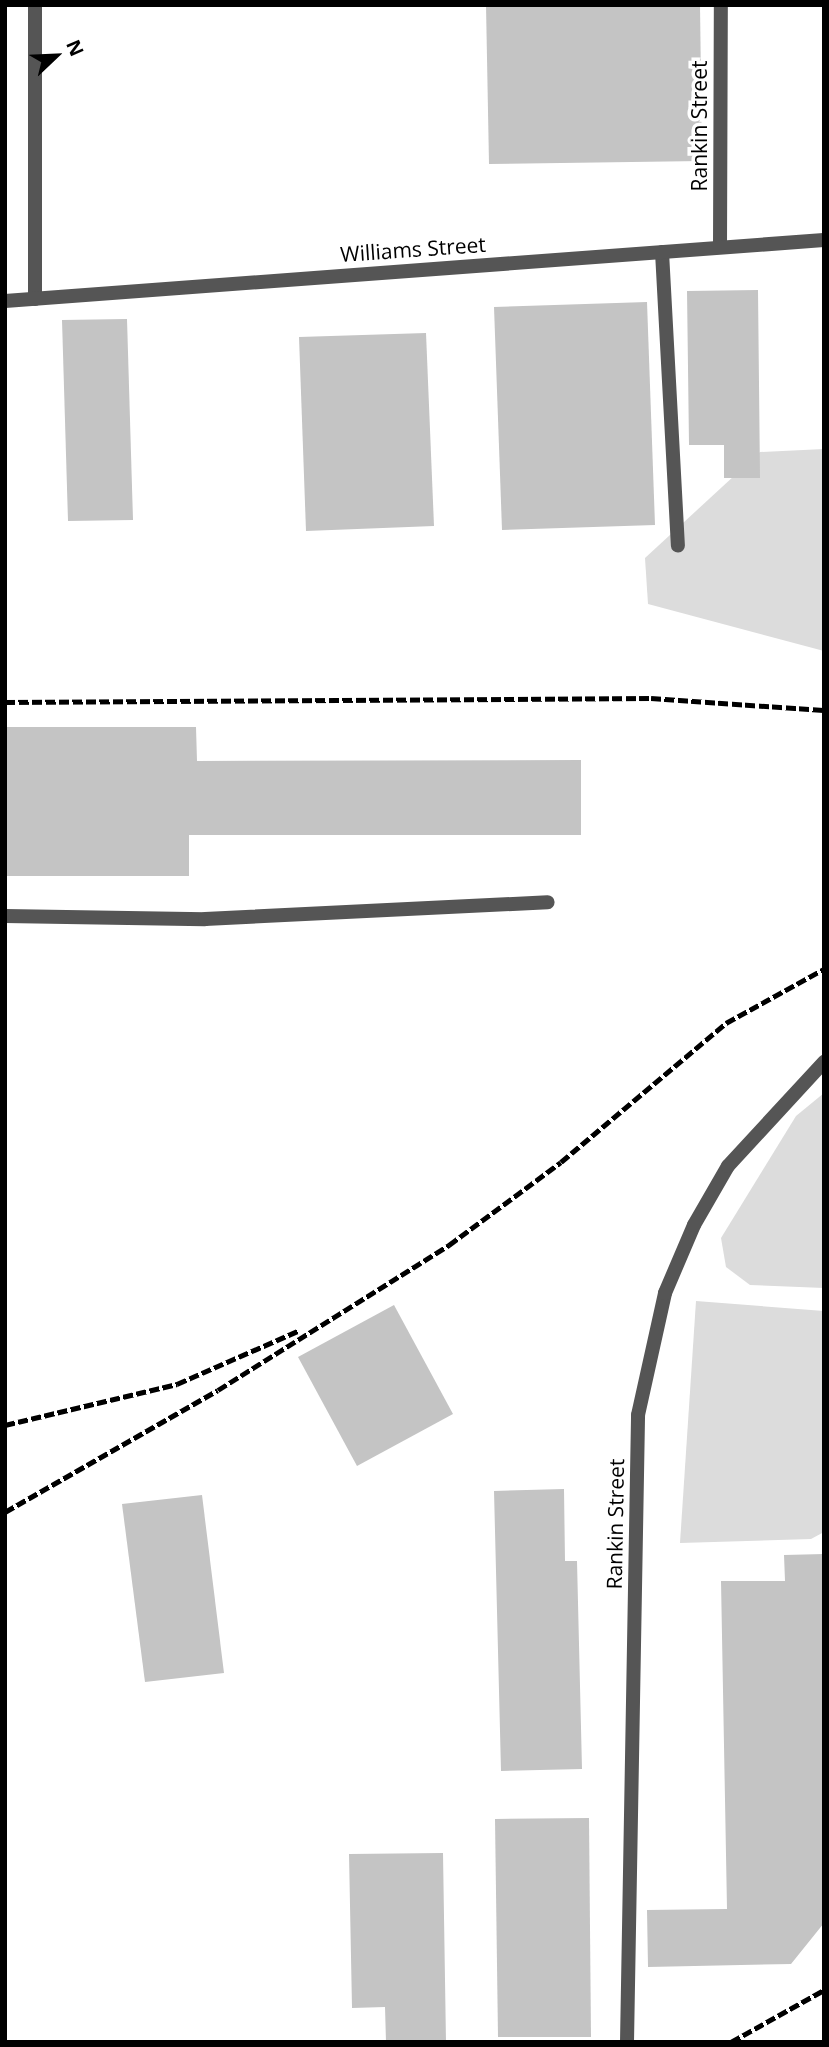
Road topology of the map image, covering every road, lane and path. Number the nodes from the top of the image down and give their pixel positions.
1 (35, 5) edge
2 (721, 5) edge
3 (824, 240) edge
4 (720, 246) junction
5 (663, 252) junction
6 (35, 299) junction
7 (5, 301) edge
8 (677, 546) dead end
9 (548, 902) dead end
10 (5, 916) edge
11 (824, 1062) edge
12 (627, 2042) edge

1 - 6 street
2 - 4 street, Rankin Street
3 - 4 street, Williams Street
4 - 5 street, Williams Street
5 - 6 street, Williams Street
5 - 8 street
6 - 7 street, Williams Street
9 - 10 street
11 - 12 street, Rankin Street

